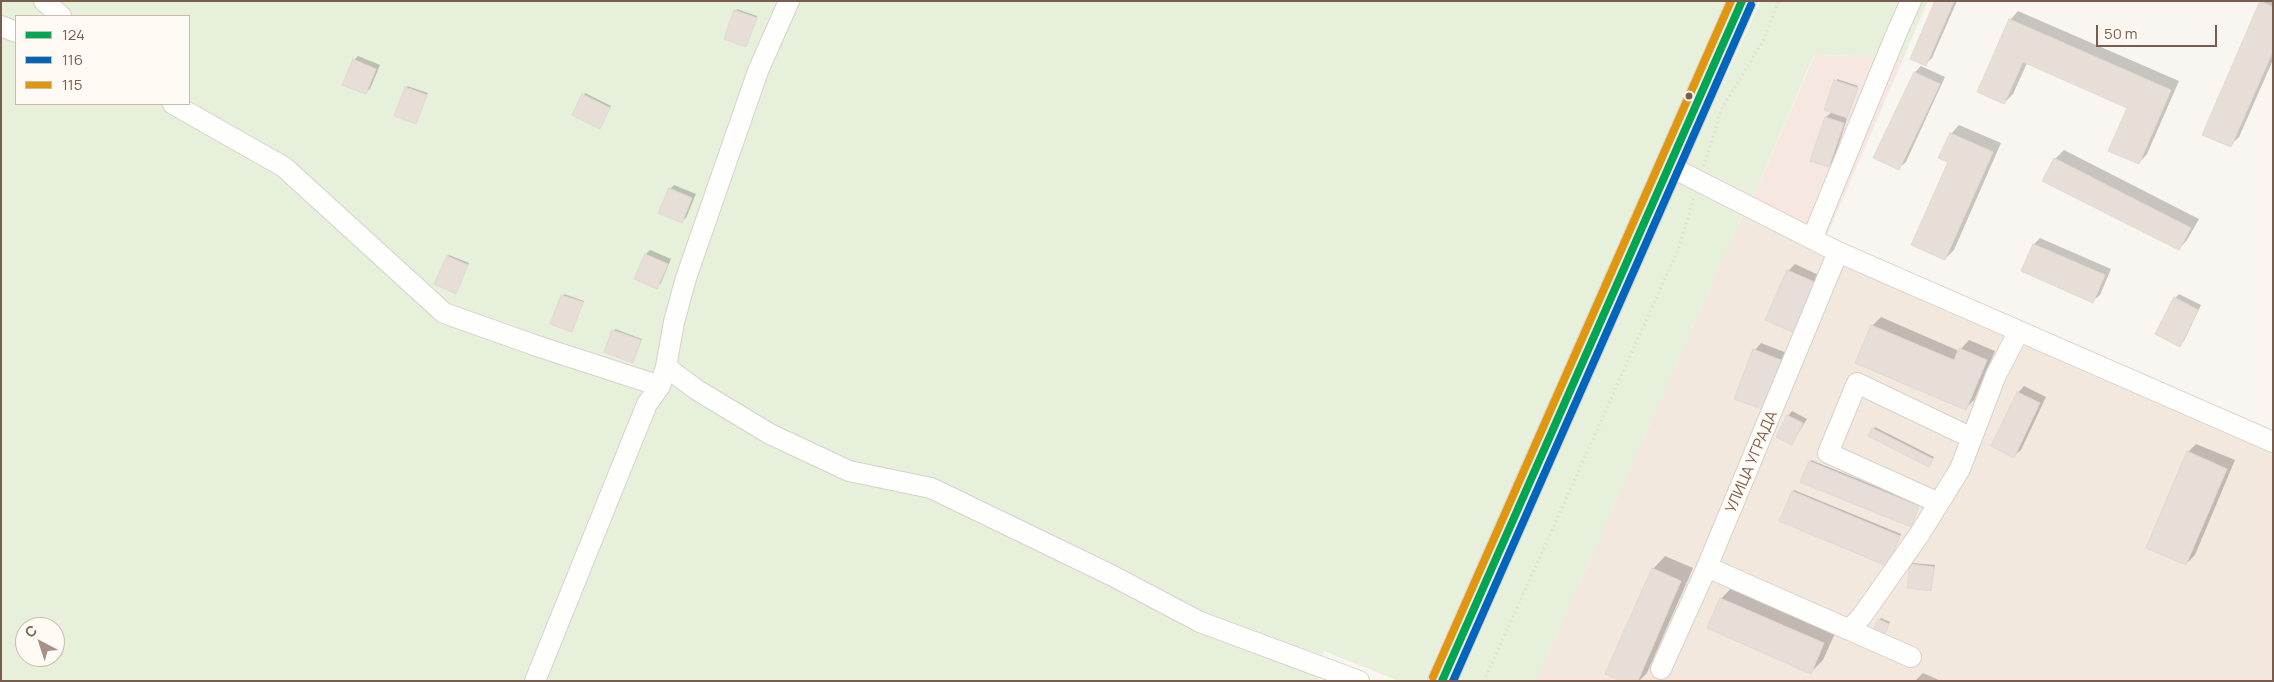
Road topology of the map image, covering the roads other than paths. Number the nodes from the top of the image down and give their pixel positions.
1 (44, 1) edge
2 (789, 1) edge
3 (1742, 1) edge
4 (1912, 1) edge
5 (60, 15) edge
6 (1, 26) edge
7 (15, 32) edge
8 (175, 105) edge
9 (1668, 166) junction
10 (1812, 239) junction
11 (1838, 252) junction
12 (2019, 331) junction
13 (663, 376) junction
14 (1972, 438) junction
15 (2273, 442) edge
16 (1938, 503) junction
17 (1707, 567) junction
18 (1849, 630) junction
19 (1911, 658) dead end
20 (1661, 669) dead end
21 (535, 681) edge
22 (1359, 681) edge
23 (1442, 681) edge

1 - 5 street
2 - 13 street
3 - 9 highway
4 - 10 street
6 - 7 street
8 - 13 street
9 - 10 street
9 - 23 highway
10 - 11 street
11 - 12 street
11 - 17 street, УЛИЦА УГРАДА
12 - 14 street
12 - 15 street
13 - 21 street
13 - 22 street
14 - 16 street
14 - 16 street
16 - 18 street
17 - 18 street
17 - 20 street, УЛИЦА УГРАДА
18 - 19 street

